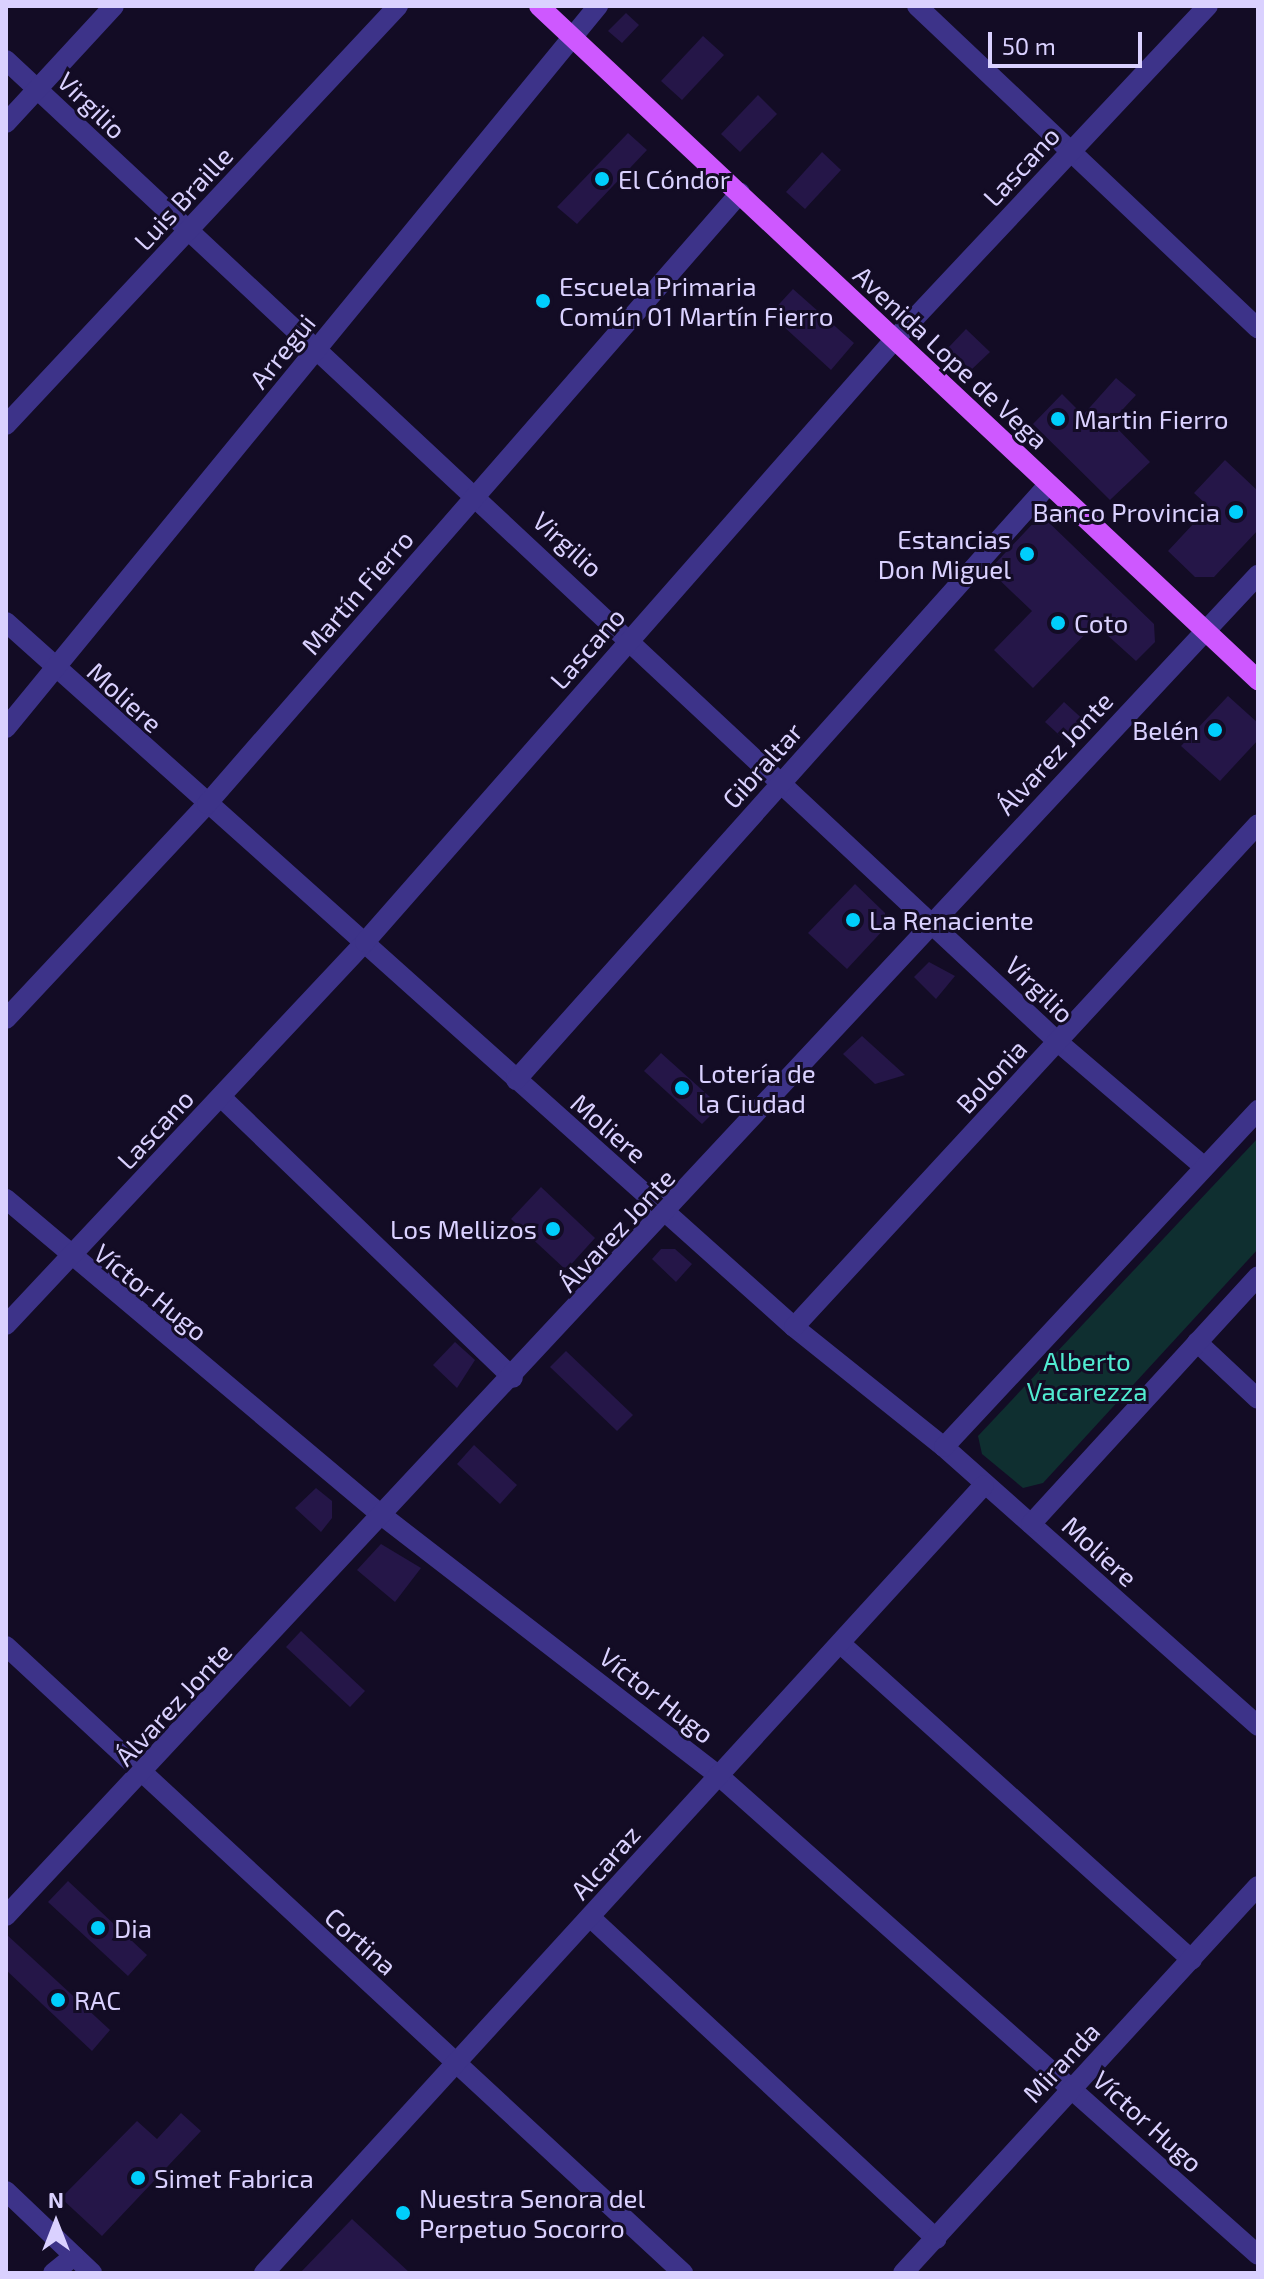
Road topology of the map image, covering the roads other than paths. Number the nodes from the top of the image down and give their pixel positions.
1 (114, 6) edge
2 (398, 6) edge
3 (539, 6) edge
4 (598, 6) edge
5 (917, 6) edge
6 (1208, 6) edge
7 (570, 34) junction
8 (6, 60) edge
9 (38, 89) junction
10 (6, 123) edge
11 (1071, 151) junction
12 (740, 193) junction
13 (187, 231) junction
14 (1258, 328) edge
15 (895, 339) junction
16 (316, 352) junction
17 (6, 425) edge
18 (1048, 485) junction
19 (475, 496) junction
20 (1258, 575) edge
21 (6, 622) edge
22 (1204, 630) junction
23 (631, 637) junction
24 (58, 672) junction
25 (1258, 680) edge
26 (6, 728) edge
27 (783, 781) junction
28 (207, 804) junction
29 (1258, 824) edge
30 (932, 921) junction
31 (365, 942) junction
32 (6, 1019) edge
33 (1058, 1042) junction
34 (516, 1080) junction
35 (221, 1097) junction
36 (1258, 1110) edge
37 (1201, 1164) junction
38 (6, 1199) edge
39 (667, 1214) junction
40 (69, 1258) junction
41 (1258, 1276) edge
42 (6, 1325) edge
43 (794, 1327) junction
44 (1197, 1342) junction
45 (513, 1378) junction
46 (1258, 1399) edge
47 (944, 1447) junction
48 (984, 1485) junction
49 (384, 1517) junction
50 (1031, 1524) junction
51 (841, 1644) junction
52 (6, 1646) edge
53 (1258, 1726) edge
54 (718, 1775) junction
55 (140, 1777) junction
56 (1258, 1886) edge
57 (6, 1916) edge
58 (590, 1917) junction
59 (1192, 1960) junction
60 (456, 2060) junction
61 (1072, 2089) junction
62 (6, 2191) edge
63 (936, 2239) junction
64 (1258, 2255) edge
65 (74, 2256) junction
66 (53, 2273) edge
67 (92, 2273) edge
68 (264, 2273) edge
69 (683, 2273) edge
70 (903, 2273) edge

1 - 9 street
2 - 13 street, Luis Braille
3 - 7 main road, Avenida Lope de Vega
4 - 7 street, Arregui
5 - 11 street
6 - 11 street, Lascano
7 - 12 main road, Avenida Lope de Vega
7 - 16 street, Arregui
8 - 9 street, Virgilio
9 - 10 street
9 - 13 street, Virgilio
11 - 14 street
11 - 15 street, Lascano
12 - 15 main road, Avenida Lope de Vega
12 - 19 street, Martín Fierro
13 - 16 street, Virgilio
13 - 17 street, Luis Braille
15 - 18 main road, Avenida Lope de Vega
15 - 23 street, Lascano
16 - 19 street, Virgilio
16 - 24 street, Arregui
18 - 22 main road, Avenida Lope de Vega
18 - 27 street, Gibraltar
19 - 23 street, Virgilio
19 - 28 street, Martín Fierro
20 - 22 street, Álvarez Jonte
21 - 24 street, Moliere
22 - 25 main road, Avenida Lope de Vega
22 - 30 street, Álvarez Jonte
23 - 27 street, Virgilio
23 - 31 street, Lascano
24 - 26 street, Arregui
24 - 28 street, Moliere
27 - 30 street, Virgilio
27 - 34 street, Gibraltar
28 - 31 street, Moliere
28 - 32 street, Martín Fierro
29 - 33 street, Bolonia
30 - 33 street, Virgilio
30 - 39 street, Álvarez Jonte
31 - 34 street, Moliere
31 - 35 street, Lascano
33 - 37 street, Virgilio
33 - 43 street, Bolonia
34 - 39 street, Moliere
35 - 40 street, Lascano
35 - 45 street
36 - 37 street
37 - 47 street
38 - 40 street, Víctor Hugo
39 - 43 street, Moliere
39 - 45 street, Álvarez Jonte
40 - 42 street, Lascano
40 - 49 street, Víctor Hugo
41 - 44 street
43 - 47 street, Moliere
44 - 46 street
44 - 50 street
45 - 49 street, Álvarez Jonte
47 - 48 street, Moliere
48 - 50 street, Moliere
48 - 51 street, Alcaraz
49 - 54 street, Víctor Hugo
49 - 55 street, Álvarez Jonte
50 - 53 street, Moliere
51 - 54 street, Alcaraz
51 - 59 street
52 - 55 street, Cortina
54 - 58 street, Alcaraz
54 - 61 street, Víctor Hugo
55 - 57 street, Álvarez Jonte
55 - 60 street, Cortina
56 - 59 street, Miranda
58 - 60 street, Alcaraz
58 - 63 street
59 - 61 street, Miranda
60 - 68 street, Alcaraz
60 - 69 street, Cortina
61 - 63 street, Miranda
61 - 64 street, Víctor Hugo
62 - 65 street
63 - 70 street, Miranda
65 - 66 street
65 - 67 street

